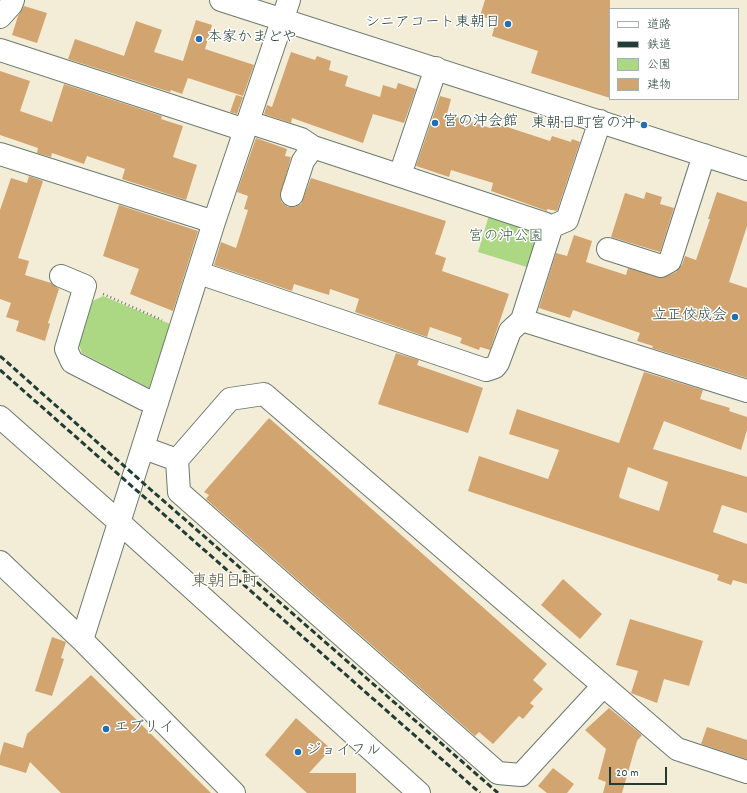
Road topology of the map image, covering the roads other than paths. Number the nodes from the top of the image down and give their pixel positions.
1 (13, 0) edge
2 (221, 0) edge
3 (285, 10) edge
4 (0, 17) edge
5 (0, 50) edge
6 (436, 68) junction
7 (600, 121) junction
8 (247, 126) junction
9 (313, 147) junction
10 (0, 154) edge
11 (704, 156) junction
12 (747, 169) edge
13 (400, 175) junction
14 (292, 195) dead end
15 (214, 222) junction
16 (548, 228) junction
17 (608, 249) dead end
18 (199, 273) junction
19 (61, 276) dead end
20 (522, 320) junction
21 (747, 391) edge
22 (157, 403) junction
23 (0, 417) edge
24 (144, 448) junction
25 (177, 460) junction
26 (120, 523) junction
27 (0, 562) edge
28 (82, 640) junction
29 (603, 686) junction
30 (747, 772) edge
31 (234, 793) edge
32 (419, 793) edge

1 - 4 street
2 - 3 street
3 - 6 street
3 - 8 street
5 - 8 street
6 - 7 street
6 - 13 street
7 - 11 street
7 - 16 street
8 - 9 street
8 - 15 street
9 - 13 street
9 - 14 street
10 - 15 street
11 - 12 street
11 - 17 street
13 - 16 street
15 - 18 street
16 - 20 street
18 - 20 street
18 - 22 street
19 - 22 street
20 - 21 street
22 - 24 street
23 - 26 street
24 - 25 street
24 - 26 street
25 - 29 street
25 - 29 street
26 - 28 street
26 - 32 street
27 - 28 street
28 - 31 street
29 - 30 street

